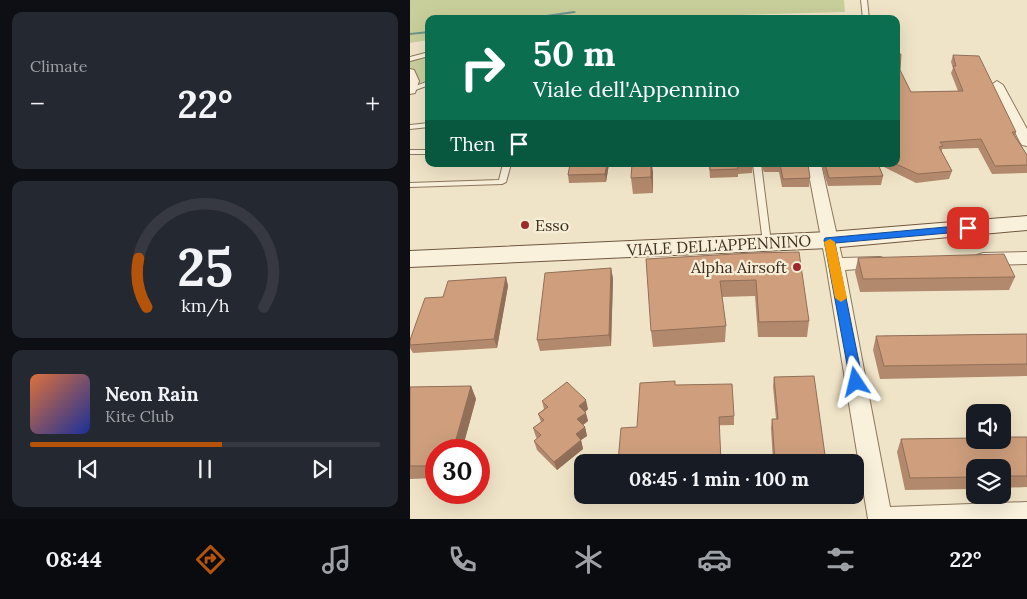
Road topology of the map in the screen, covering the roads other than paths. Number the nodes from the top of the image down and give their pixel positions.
1 (864, 0) edge
2 (866, 15) edge
3 (425, 55) edge
4 (410, 59) edge
5 (410, 73) edge
6 (425, 84) edge
7 (997, 85) dead end
8 (410, 90) edge
9 (425, 125) edge
10 (410, 127) edge
11 (1027, 142) edge
12 (410, 152) edge
13 (425, 152) edge
14 (506, 167) edge
15 (757, 167) edge
16 (815, 167) edge
17 (410, 185) edge
18 (1027, 223) edge
19 (829, 240) junction
20 (768, 243) junction
21 (1027, 258) edge
22 (410, 260) edge
23 (969, 260) edge
24 (893, 262) edge
25 (835, 264) junction
26 (1027, 514) edge
27 (880, 519) edge
28 (884, 519) edge

1 - 2 lane
3 - 4 lane
5 - 8 street
6 - 8 lane
7 - 11 street
9 - 10 lane
12 - 13 lane
14 - 17 lane
15 - 20 lane
16 - 19 street
18 - 19 main road, VIALE DELL'APPENNINO
19 - 20 main road, VIALE DELL'APPENNINO
19 - 25 street
20 - 22 main road, VIALE DELL'APPENNINO
21 - 23 street
24 - 25 street
25 - 27 street
26 - 28 street

